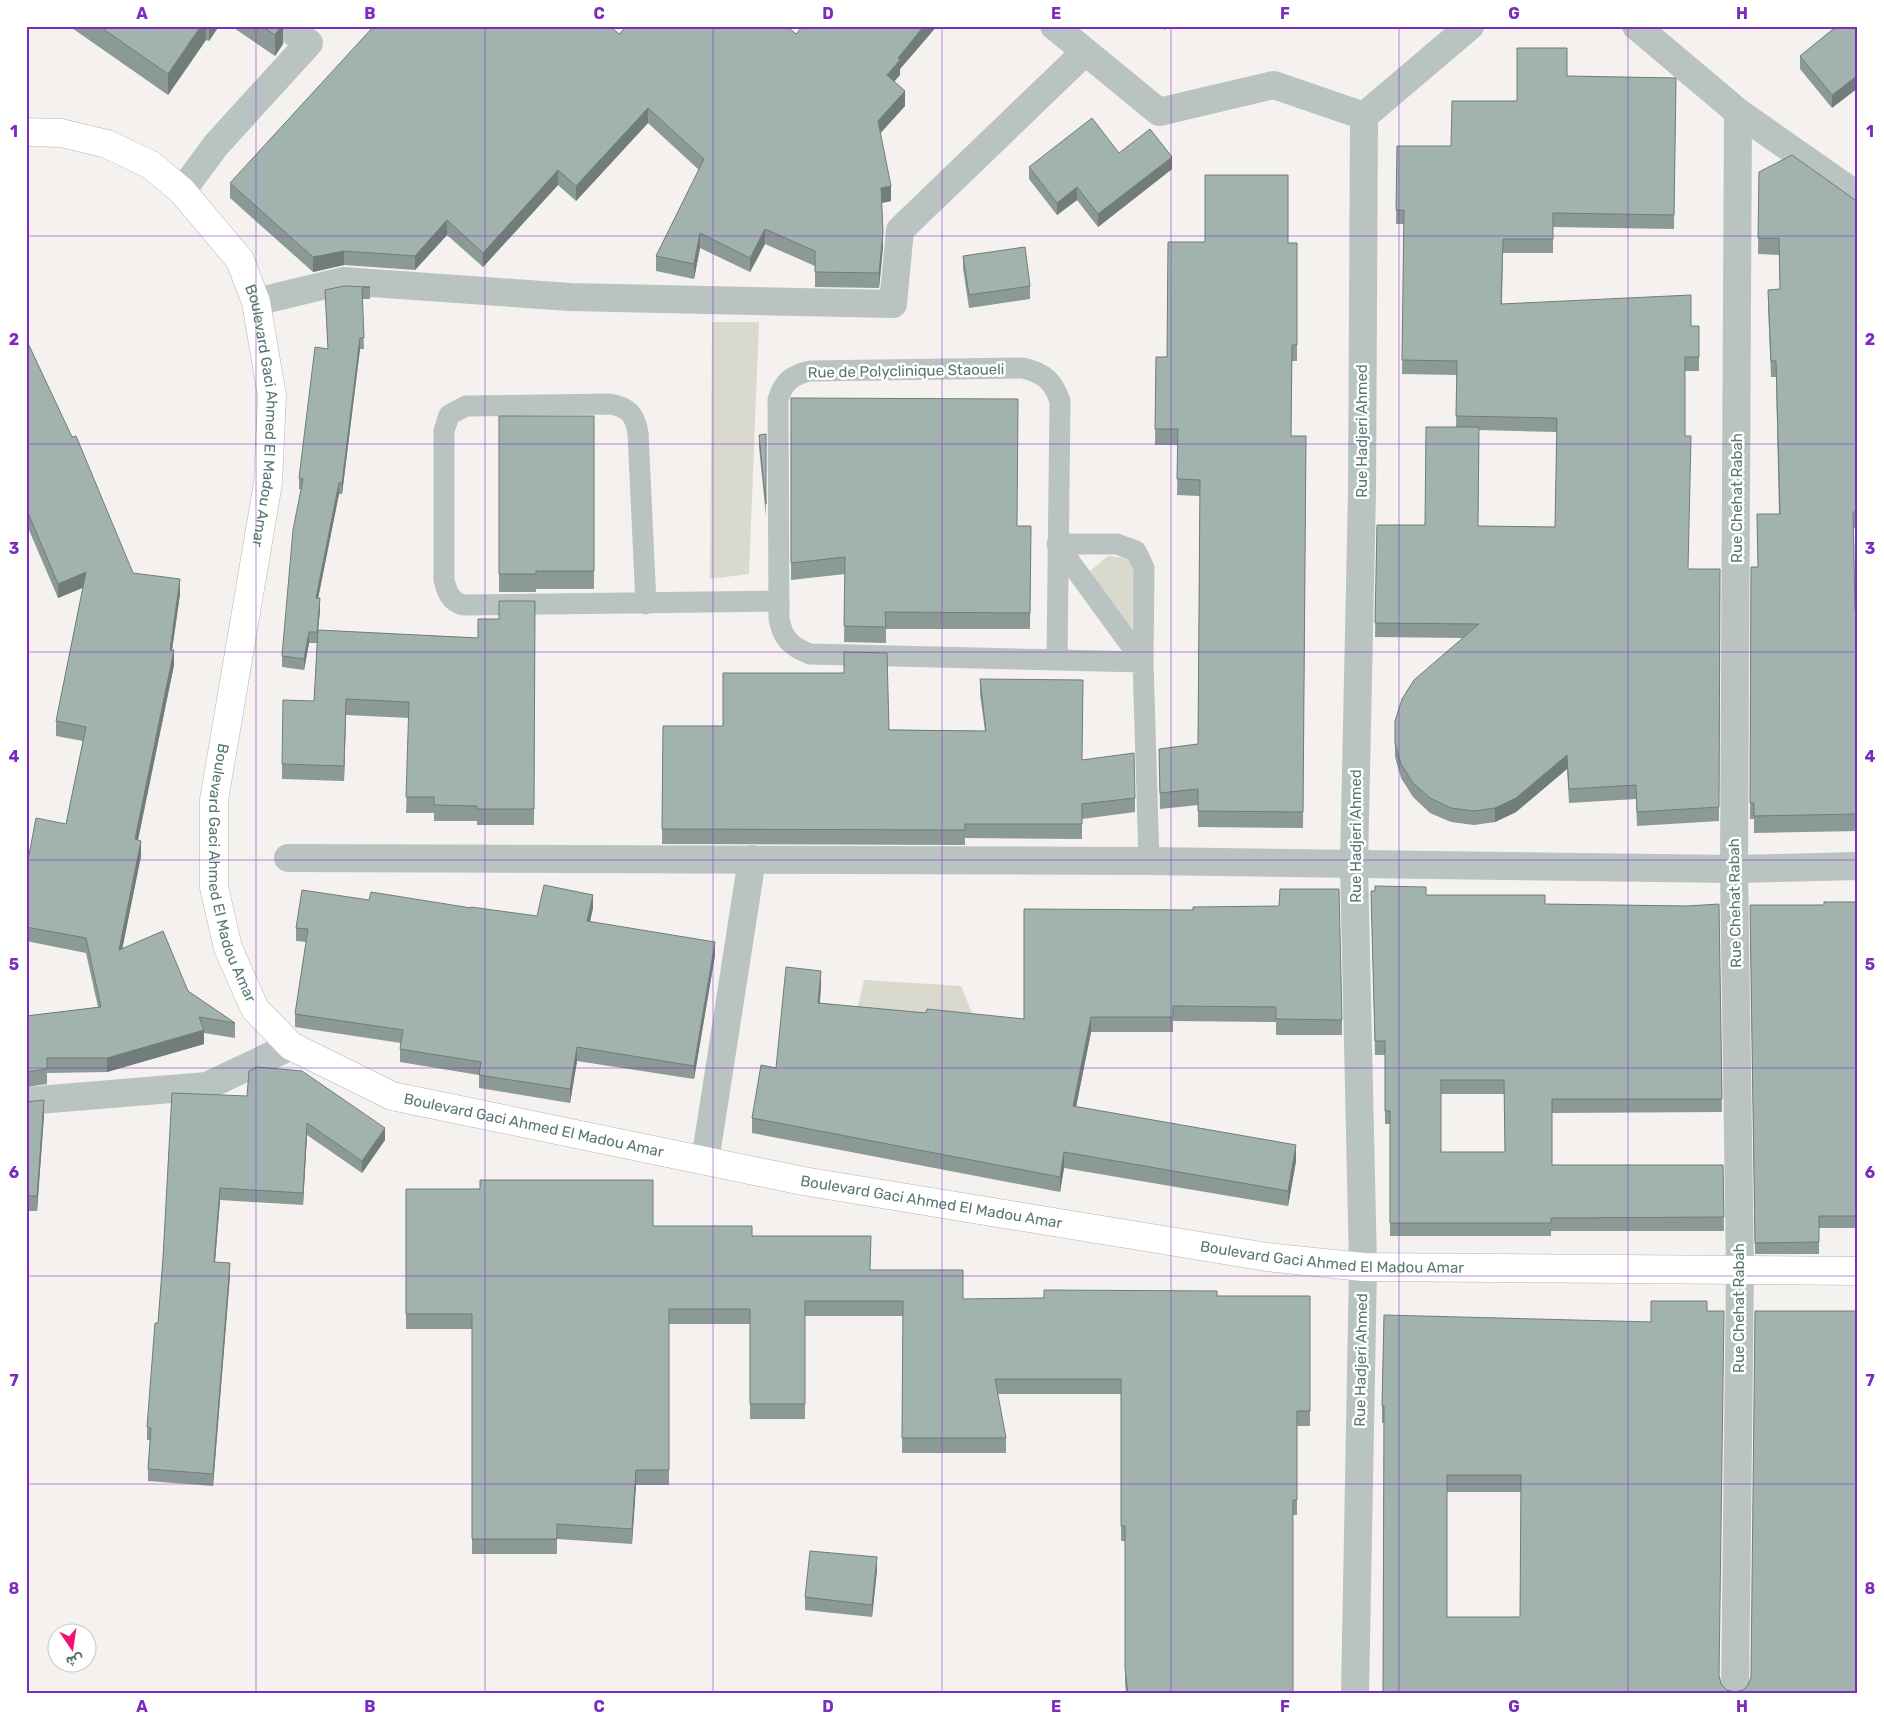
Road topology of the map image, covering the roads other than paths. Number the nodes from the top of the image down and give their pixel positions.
1 (285, 26) edge
2 (1054, 26) edge
3 (1470, 26) edge
4 (1636, 26) edge
5 (316, 35) edge
6 (1085, 52) junction
7 (1738, 112) junction
8 (1364, 116) junction
9 (26, 132) edge
10 (182, 191) junction
11 (1858, 196) edge
12 (256, 302) junction
13 (1057, 544) junction
14 (779, 601) junction
15 (646, 604) junction
16 (1057, 660) junction
17 (1143, 662) junction
18 (288, 858) dead end
19 (752, 860) junction
20 (1149, 861) junction
21 (1354, 865) junction
22 (1858, 866) edge
23 (1734, 869) junction
24 (291, 1046) junction
25 (26, 1101) edge
26 (705, 1162) junction
27 (1363, 1267) junction
28 (1740, 1270) junction
29 (1858, 1271) edge
30 (1355, 1694) edge
31 (1735, 1694) edge

1 - 5 street
2 - 6 street
3 - 8 street
4 - 7 street
5 - 10 street
6 - 8 street
6 - 12 street
7 - 11 street
7 - 23 street, Rue Chehat Rabah
8 - 21 street, Rue Hadjeri Ahmed
9 - 10 main road, Boulevard Gaci Ahmed El Madou Amar
10 - 12 main road, Boulevard Gaci Ahmed El Madou Amar
12 - 24 main road, Boulevard Gaci Ahmed El Madou Amar
13 - 14 lane, Rue de Polyclinique Staoueli
13 - 16 lane, Rue de Polyclinique Staoueli
13 - 17 lane
13 - 17 lane
14 - 15 lane
14 - 16 lane, Rue de Polyclinique Staoueli
15 - 15 lane
16 - 17 lane, Rue de Polyclinique Staoueli
17 - 20 lane
18 - 19 street
19 - 20 street
19 - 26 street
20 - 21 street
21 - 23 street
21 - 27 street, Rue Hadjeri Ahmed
22 - 23 street
23 - 28 street, Rue Chehat Rabah
24 - 25 street
24 - 26 main road, Boulevard Gaci Ahmed El Madou Amar
26 - 27 main road, Boulevard Gaci Ahmed El Madou Amar
27 - 28 main road, Boulevard Gaci Ahmed El Madou Amar
27 - 30 street, Rue Hadjeri Ahmed
28 - 29 main road, Boulevard Gaci Ahmed El Madou Amar
28 - 31 street, Rue Chehat Rabah

